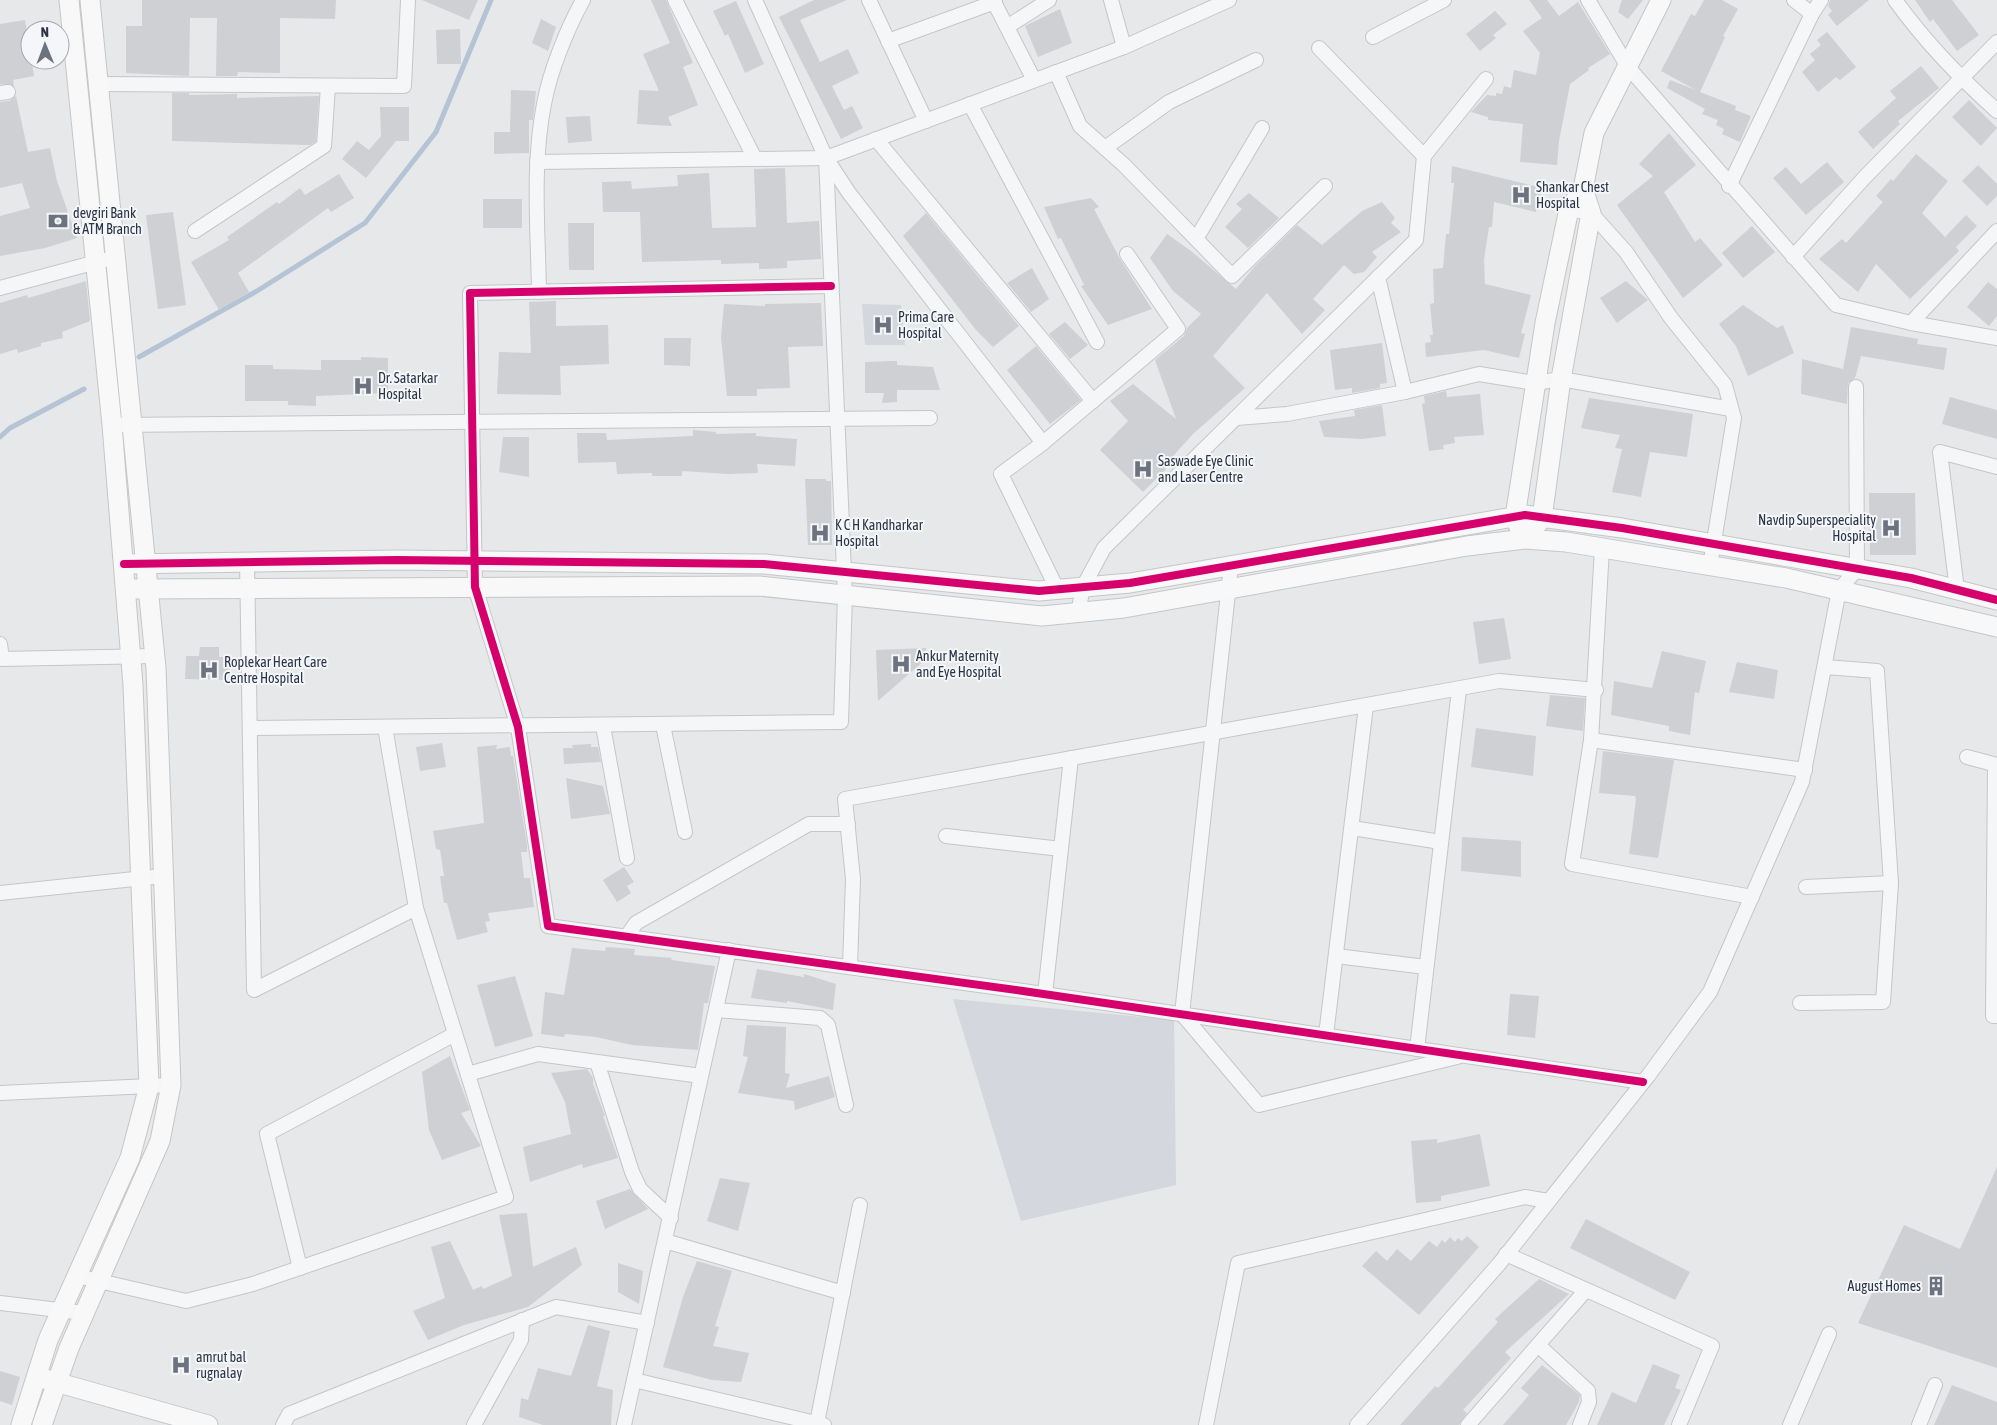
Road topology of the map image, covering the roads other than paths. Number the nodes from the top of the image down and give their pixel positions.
1 (69, 0) edge
2 (90, 0) edge
3 (408, 0) edge
4 (584, 0) edge
5 (675, 0) edge
6 (755, 0) edge
7 (869, 0) edge
8 (1049, 0) edge
9 (1111, 0) edge
10 (1229, 0) edge
11 (1444, 0) edge
12 (1588, 0) edge
13 (1661, 0) edge
14 (1794, 0) edge
15 (1821, 0) edge
16 (1896, 0) edge
17 (994, 1) edge
18 (1812, 14) junction
19 (1007, 26) junction
20 (1373, 37) dead end
21 (888, 41) junction
22 (1997, 42) edge
23 (1124, 47) junction
24 (1319, 48) dead end
25 (1256, 60) dead end
26 (1628, 67) junction
27 (1056, 72) junction
28 (1486, 79) dead end
29 (1961, 79) junction
30 (1034, 80) junction
31 (97, 84) junction
32 (328, 86) junction
33 (970, 104) junction
34 (1997, 111) edge
35 (926, 121) junction
36 (1262, 128) dead end
37 (876, 139) junction
38 (1105, 148) junction
39 (1424, 156) junction
40 (826, 158) junction
41 (755, 159) junction
42 (537, 162) junction
43 (1325, 186) dead end
44 (1730, 186) junction
45 (1583, 189) junction
46 (1569, 209) junction
47 (1590, 213) junction
48 (195, 231) dead end
49 (1997, 231) edge
50 (1196, 239) junction
51 (1128, 254) dead end
52 (114, 257) junction
53 (1794, 257) junction
54 (95, 262) junction
55 (1378, 277) junction
56 (831, 286) junction
57 (0, 288) edge
58 (539, 292) junction
59 (1912, 323) junction
60 (1997, 338) edge
61 (1098, 342) dead end
62 (1561, 378) junction
63 (1536, 383) junction
64 (1856, 387) dead end
65 (1405, 392) junction
66 (1093, 401) junction
67 (1731, 410) junction
68 (930, 418) dead end
69 (1236, 418) junction
70 (837, 420) junction
71 (472, 422) junction
72 (112, 425) junction
73 (131, 425) junction
74 (1042, 443) junction
75 (1997, 467) edge
76 (1515, 517) junction
77 (1542, 518) junction
78 (1525, 539) junction
79 (1714, 544) junction
80 (1602, 548) junction
81 (474, 561) junction
82 (247, 562) junction
83 (124, 564) junction
84 (146, 564) junction
85 (1231, 566) junction
86 (1710, 566) junction
87 (1858, 569) junction
88 (844, 572) junction
89 (475, 587) junction
90 (1083, 587) junction
91 (247, 588) junction
92 (126, 589) junction
93 (148, 589) junction
94 (1057, 589) junction
95 (1228, 589) junction
96 (1839, 590) junction
97 (1957, 590) junction
98 (845, 595) junction
99 (1997, 600) edge
100 (1078, 613) junction
101 (1997, 627) edge
102 (0, 644) edge
103 (155, 656) junction
104 (131, 657) junction
105 (1, 659) edge
106 (1824, 666) junction
107 (1459, 690) junction
108 (1596, 690) junction
109 (1366, 706) junction
110 (663, 725) junction
111 (603, 726) junction
112 (518, 727) junction
113 (250, 728) junction
114 (385, 728) junction
115 (1214, 733) junction
116 (1591, 740) junction
117 (1967, 757) dead end
118 (1071, 758) junction
119 (1996, 765) edge
120 (1804, 770) junction
121 (848, 824) junction
122 (1352, 828) junction
123 (685, 832) dead end
124 (946, 836) dead end
125 (1441, 842) junction
126 (1061, 849) junction
127 (627, 858) dead end
128 (163, 876) junction
129 (141, 877) junction
130 (1890, 883) junction
131 (1806, 888) dead end
132 (0, 893) edge
133 (1752, 897) junction
134 (416, 908) junction
135 (627, 936) junction
136 (729, 950) junction
137 (1336, 956) junction
138 (850, 967) junction
139 (1426, 967) junction
140 (1045, 994) junction
141 (1800, 1003) dead end
142 (716, 1010) junction
143 (1182, 1014) junction
144 (1997, 1016) edge
145 (455, 1034) junction
146 (1326, 1035) junction
147 (1416, 1049) junction
148 (1464, 1056) junction
149 (597, 1062) junction
150 (468, 1074) junction
151 (701, 1076) junction
152 (1643, 1082) junction
153 (171, 1085) junction
154 (149, 1086) junction
155 (0, 1093) edge
156 (846, 1105) dead end
157 (1548, 1201) junction
158 (860, 1205) dead end
159 (671, 1218) junction
160 (665, 1241) junction
161 (1506, 1254) junction
162 (300, 1268) junction
163 (77, 1276) junction
164 (98, 1282) junction
165 (1586, 1290) junction
166 (843, 1294) junction
167 (0, 1302) edge
168 (61, 1311) junction
169 (84, 1313) junction
170 (522, 1320) junction
171 (647, 1323) junction
172 (1829, 1334) dead end
173 (1538, 1345) junction
174 (36, 1376) junction
175 (634, 1380) junction
176 (57, 1382) junction
177 (1935, 1385) dead end
178 (820, 1424) edge
179 (20, 1425) edge
180 (42, 1425) edge
181 (208, 1425) edge
182 (283, 1425) edge
183 (474, 1425) edge
184 (624, 1425) edge
185 (1206, 1425) edge
186 (1357, 1425) edge
187 (1468, 1425) edge
188 (1580, 1425) edge
189 (1679, 1425) edge
190 (1790, 1425) edge
191 (1919, 1425) edge

1 - 54 street
2 - 31 street
3 - 32 street
4 - 42 street
5 - 41 street
6 - 40 street
7 - 21 street
8 - 19 street
9 - 23 street
10 - 23 street
11 - 20 street
12 - 26 street
13 - 26 street
14 - 18 street
15 - 18 street
16 - 29 street
17 - 19 street
17 - 21 street
18 - 44 street
19 - 30 street
21 - 35 street
22 - 29 street
23 - 27 street
24 - 39 street
25 - 38 street
26 - 44 street
26 - 45 street
27 - 30 street
27 - 38 street
28 - 39 street
29 - 34 street
29 - 53 street
30 - 33 street
31 - 32 street
31 - 52 street
32 - 48 street
33 - 35 street
33 - 61 street
35 - 37 street
36 - 50 street
37 - 40 street
37 - 66 street
38 - 50 street
39 - 55 street
40 - 41 street
40 - 56 street
40 - 74 street
41 - 42 street
42 - 58 street
43 - 50 street
44 - 53 street
45 - 46 street
45 - 47 street
46 - 47 street
46 - 63 street
47 - 62 street
47 - 67 street
49 - 59 street
51 - 66 street
52 - 54 street
52 - 73 street
53 - 59 street
54 - 57 street
54 - 72 street
55 - 65 street
55 - 69 street
56 - 58 street
56 - 70 street
58 - 71 street
59 - 60 street
62 - 63 street
62 - 67 street
62 - 77 street
63 - 65 street
63 - 76 street
64 - 87 street
65 - 69 street
66 - 74 street
67 - 79 street
68 - 70 street
69 - 90 street
70 - 71 street
70 - 88 street
71 - 73 street
71 - 81 street
72 - 73 street
72 - 83 street
73 - 84 street
74 - 94 street
75 - 97 street
76 - 77 street
76 - 78 street
76 - 85 street
77 - 78 street
77 - 79 street
78 - 80 street
78 - 95 street
79 - 86 street
79 - 87 street
80 - 86 street
80 - 108 street
81 - 82 street
81 - 88 street
81 - 89 street
82 - 84 street
82 - 91 street
83 - 84 street
83 - 92 street
84 - 93 street
85 - 90 street
85 - 95 street
86 - 96 street
87 - 96 street
87 - 97 street
88 - 94 street
88 - 98 street
89 - 91 street
89 - 98 street
89 - 112 street
90 - 94 street
90 - 100 street
91 - 93 street
91 - 113 street
92 - 93 street
92 - 104 street
93 - 103 street
95 - 100 street
95 - 115 street
96 - 101 street
96 - 106 street
97 - 99 street
98 - 100 street
98 - 110 street
102 - 105 street
103 - 104 street
103 - 128 street
104 - 105 street
104 - 129 street
106 - 120 street
106 - 130 street
107 - 108 street
107 - 109 street
107 - 125 street
108 - 116 street
109 - 115 street
109 - 122 street
110 - 111 street
110 - 123 street
111 - 112 street
111 - 127 street
112 - 114 street
112 - 135 street
113 - 114 street
113 - 134 street
114 - 134 street
115 - 118 street
115 - 143 street
116 - 120 street
116 - 133 street
117 - 119 street
118 - 121 street
118 - 126 street
119 - 144 street
120 - 133 street
121 - 135 street
121 - 138 street
122 - 125 street
122 - 137 street
124 - 126 street
125 - 139 street
126 - 140 street
128 - 129 street
128 - 153 street
129 - 132 street
129 - 154 street
130 - 131 street
130 - 141 street
133 - 152 street
134 - 145 street
135 - 136 street
136 - 138 street
136 - 142 street
137 - 139 street
137 - 146 street
138 - 140 street
139 - 147 street
140 - 143 street
142 - 151 street
142 - 156 street
143 - 146 street
143 - 148 street
145 - 150 street
145 - 162 street
146 - 147 street
147 - 148 street
148 - 152 street
149 - 150 street
149 - 151 street
149 - 159 street
150 - 162 street
151 - 159 street
152 - 157 street
153 - 154 street
153 - 164 street
154 - 155 street
154 - 163 street
157 - 161 street
157 - 185 street
158 - 166 street
159 - 160 street
160 - 166 street
160 - 171 street
161 - 165 street
161 - 186 street
162 - 164 street
163 - 164 street
163 - 168 street
164 - 169 street
165 - 173 street
165 - 189 street
166 - 178 street
167 - 168 street
168 - 169 street
168 - 174 street
169 - 176 street
170 - 171 street
170 - 182 street
170 - 183 street
171 - 175 street
172 - 190 street
173 - 187 street
173 - 188 street
174 - 176 street
174 - 179 street
175 - 178 street
175 - 184 street
176 - 180 street
176 - 181 street
177 - 191 street

